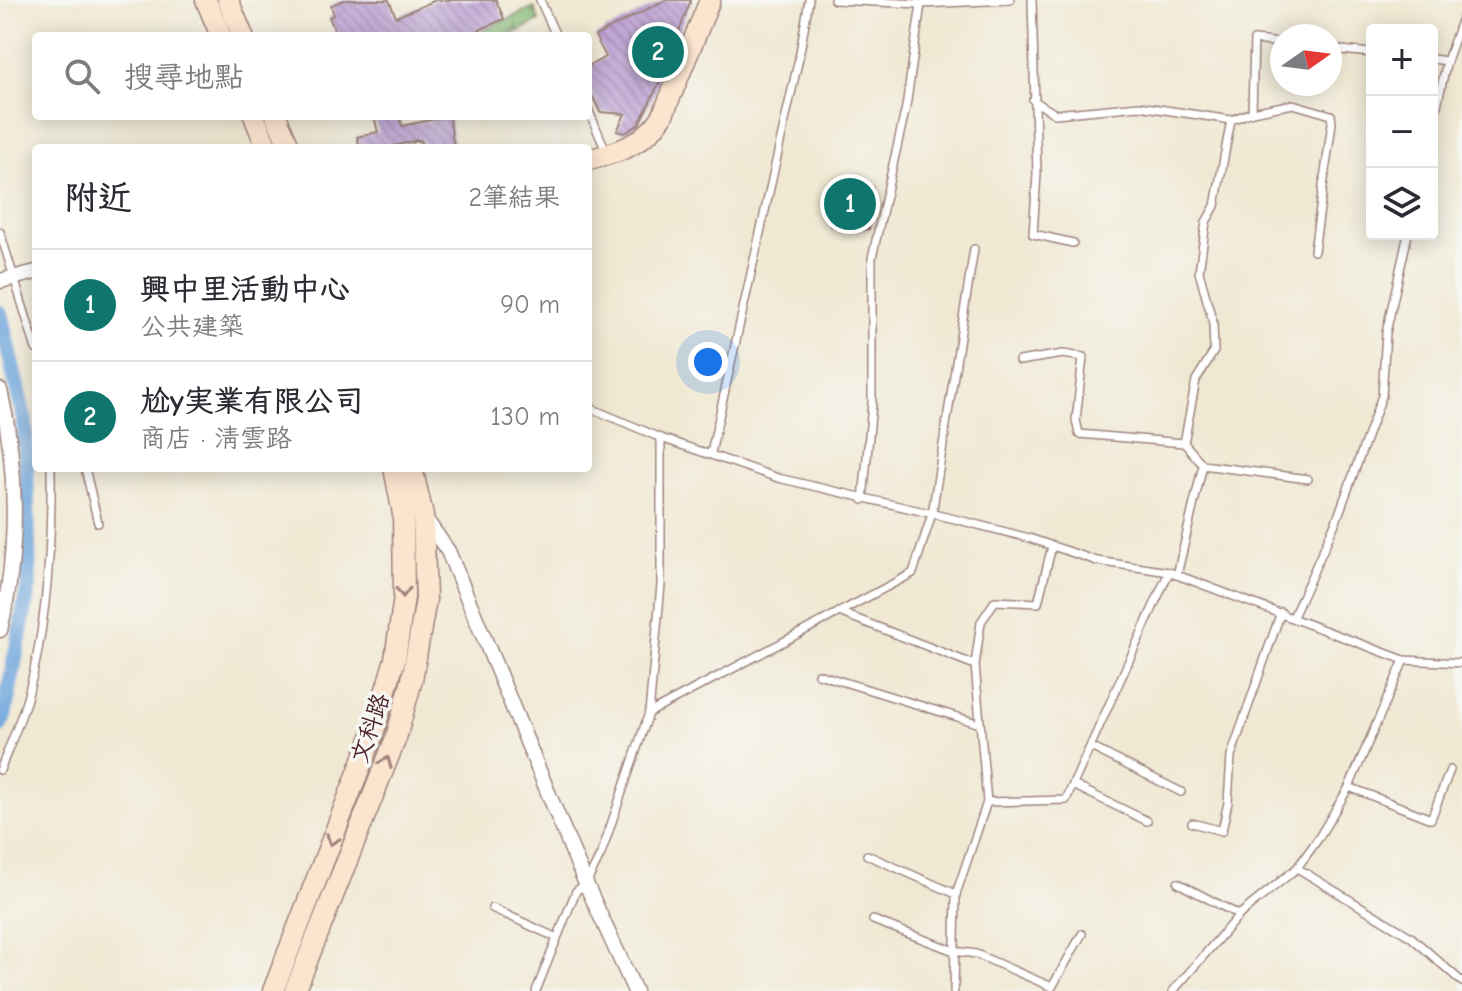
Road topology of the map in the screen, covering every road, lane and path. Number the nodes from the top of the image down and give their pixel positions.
1 (206, 0) edge
2 (228, 0) edge
3 (540, 0) edge
4 (710, 0) edge
5 (809, 0) edge
6 (834, 0) edge
7 (1010, 0) edge
8 (1032, 0) edge
9 (921, 4) junction
10 (1462, 18) edge
11 (219, 32) edge
12 (241, 32) edge
13 (554, 32) edge
14 (1270, 42) edge
15 (1342, 50) edge
16 (1366, 52) edge
17 (1438, 60) edge
18 (1447, 61) junction
19 (1033, 100) junction
20 (1438, 101) edge
21 (1252, 112) junction
22 (256, 120) edge
23 (278, 120) edge
24 (590, 120) edge
25 (1231, 120) junction
26 (265, 144) edge
27 (288, 144) edge
28 (598, 157) edge
29 (0, 232) edge
30 (1407, 240) edge
31 (1073, 243) dead end
32 (974, 249) dead end
33 (1314, 251) dead end
34 (32, 273) edge
35 (7, 278) edge
36 (32, 339) edge
37 (1019, 361) dead end
38 (0, 390) edge
39 (592, 409) edge
40 (661, 438) junction
41 (1184, 443) junction
42 (711, 453) junction
43 (1203, 465) junction
44 (51, 472) edge
45 (86, 472) edge
46 (396, 472) edge
47 (412, 472) edge
48 (1308, 479) dead end
49 (863, 500) junction
50 (932, 514) junction
51 (413, 515) junction
52 (98, 523) dead end
53 (1052, 546) junction
54 (1173, 573) junction
55 (839, 612) junction
56 (1281, 612) junction
57 (1293, 617) junction
58 (0, 630) edge
59 (1404, 660) junction
60 (1462, 663) edge
61 (975, 665) junction
62 (818, 674) dead end
63 (649, 713) junction
64 (980, 724) junction
65 (1091, 747) junction
66 (0, 770) edge
67 (1450, 770) dead end
68 (1073, 785) junction
69 (1349, 787) junction
70 (1181, 792) dead end
71 (987, 802) junction
72 (1147, 821) dead end
73 (1192, 823) dead end
74 (867, 855) dead end
75 (1297, 868) junction
76 (1178, 883) dead end
77 (586, 884) junction
78 (956, 894) junction
79 (492, 908) dead end
80 (1239, 915) junction
81 (873, 920) dead end
82 (297, 928) junction
83 (1082, 934) dead end
84 (317, 937) junction
85 (557, 938) junction
86 (954, 951) junction
87 (1462, 981) edge
88 (273, 991) edge
89 (295, 991) edge
90 (536, 991) edge
91 (635, 991) edge
92 (954, 991) edge
93 (1173, 991) edge

1 - 11 main road
2 - 12 main road
3 - 13 lane
4 - 28 main road
5 - 42 lane
6 - 9 lane
7 - 9 lane
8 - 19 lane
9 - 49 lane
10 - 18 lane
14 - 21 lane
15 - 16 lane
17 - 18 lane
18 - 20 lane
19 - 25 lane
19 - 31 lane
21 - 25 lane
21 - 33 lane
22 - 26 main road
23 - 27 main road
24 - 28 lane
25 - 41 lane
29 - 35 lane
30 - 57 lane
32 - 50 lane
34 - 35 street
35 - 36 lane
37 - 41 lane
38 - 58 street
39 - 40 lane
40 - 42 lane
40 - 63 lane
41 - 43 lane
42 - 49 lane
43 - 48 lane
43 - 54 lane
44 - 66 lane
45 - 52 lane
46 - 51 main road, 文科路
47 - 51 main road, 文科路
49 - 50 lane
50 - 53 lane
50 - 55 lane
51 - 77 street
51 -> 82 main road, 文科路
84 -> 51 main road, 文科路
53 - 54 lane
53 - 61 lane
54 - 56 lane
54 - 65 lane
55 - 61 lane
55 - 63 lane
56 - 57 lane
56 - 73 lane
57 - 59 lane
59 - 60 lane
59 - 69 lane
61 - 64 lane
62 - 64 lane
63 - 77 lane
64 - 71 lane
65 - 68 lane
65 - 70 lane
67 - 69 lane
68 - 71 lane
68 - 72 lane
69 - 75 lane
71 - 78 lane
74 - 78 lane
75 - 80 lane
75 - 87 lane
76 - 80 lane
77 - 85 lane
77 - 91 street
78 - 86 lane
79 - 85 lane
80 - 93 lane
81 - 86 lane
82 - 84 main road
82 - 88 main road, 文科路
83 - 86 lane
84 - 89 main road, 文科路
85 - 90 lane
86 - 92 lane

